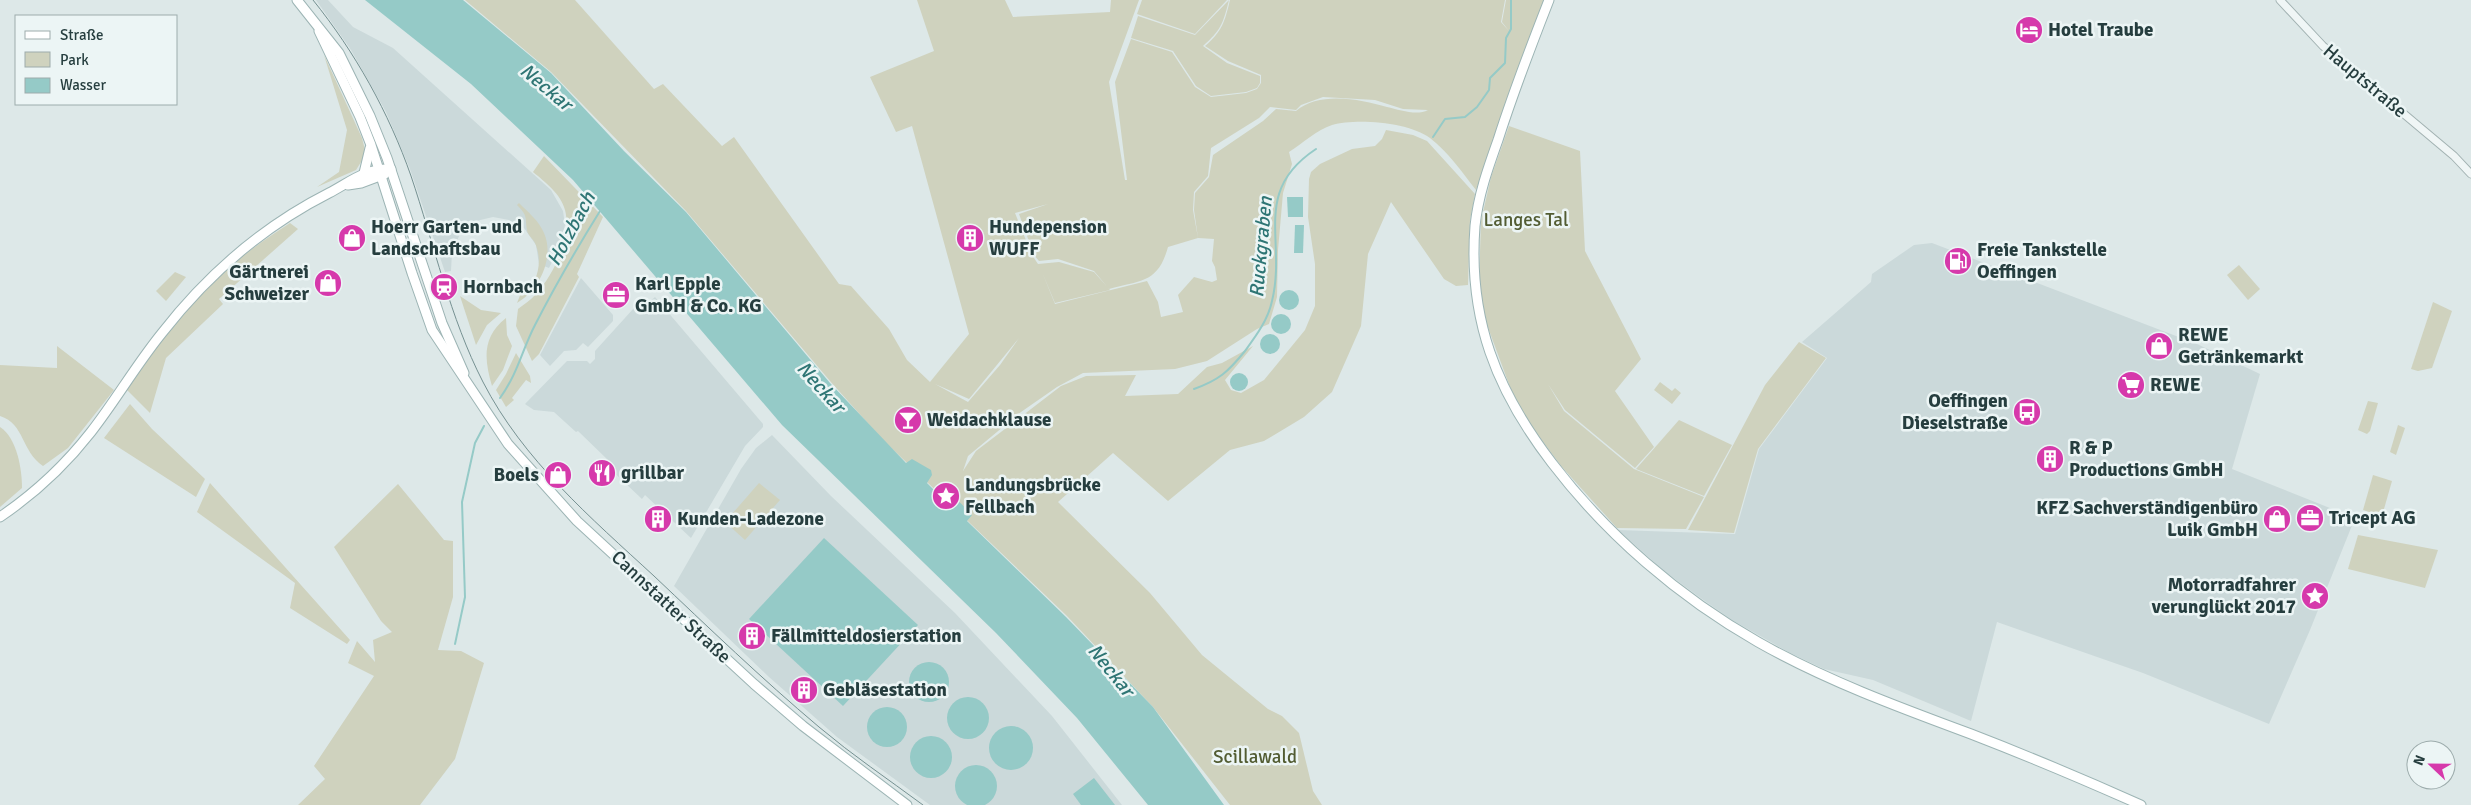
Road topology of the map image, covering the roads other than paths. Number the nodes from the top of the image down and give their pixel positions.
1 (296, 0) edge
2 (1549, 0) edge
3 (2280, 0) edge
4 (319, 31) junction
5 (371, 145) junction
6 (391, 169) junction
7 (380, 172) junction
8 (364, 173) junction
9 (2471, 174) edge
10 (345, 185) junction
11 (466, 380) junction
12 (0, 517) edge
13 (906, 805) edge
14 (2141, 805) edge

1 - 4 main road
2 - 14 main road
3 - 9 street, Hauptstraße
4 - 5 main road, Cannstatter Straße
4 - 6 main road, Cannstatter Straße
5 - 7 main road, Cannstatter Straße
5 - 8 main road
6 - 7 main road
6 - 11 main road, Cannstatter Straße
7 - 8 main road
7 - 10 main road
7 - 11 main road, Cannstatter Straße
8 - 10 main road
10 - 12 main road
11 - 13 main road, Cannstatter Straße

